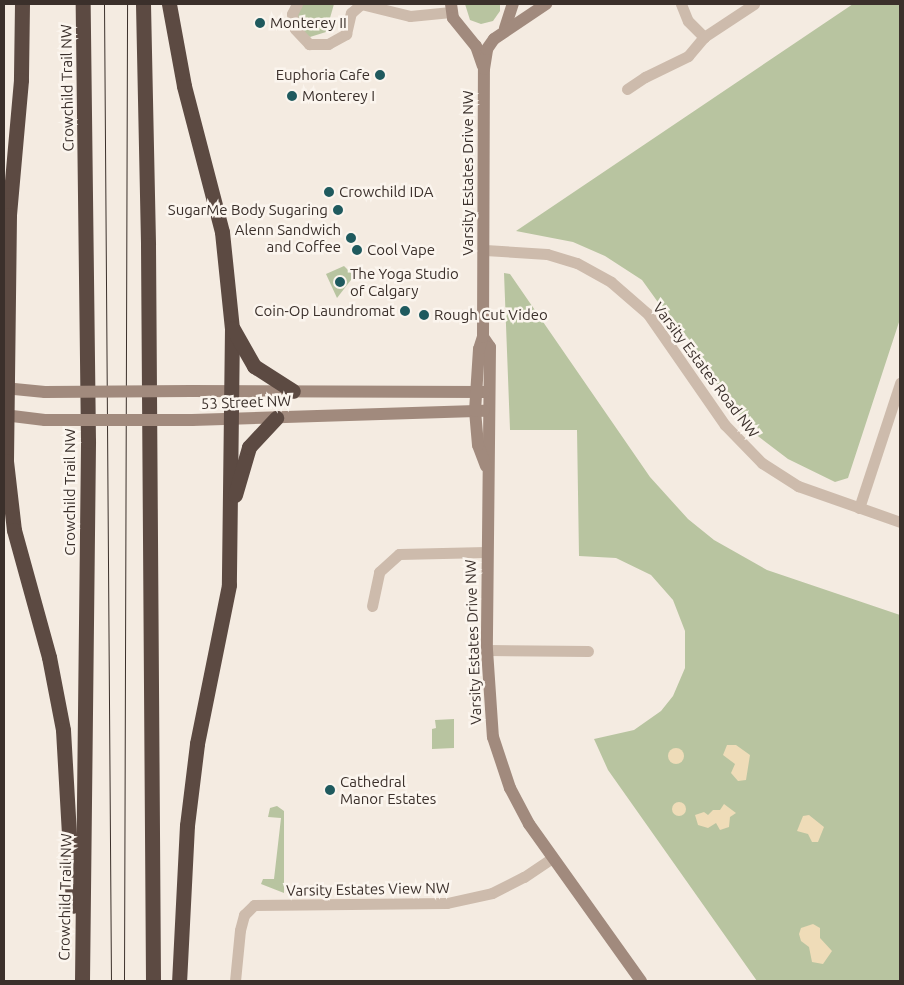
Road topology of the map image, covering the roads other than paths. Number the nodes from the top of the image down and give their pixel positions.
1 (22, 4) edge
2 (83, 4) edge
3 (143, 4) edge
4 (169, 4) edge
5 (297, 4) edge
6 (361, 4) edge
7 (513, 4) edge
8 (546, 4) edge
9 (680, 4) edge
10 (754, 4) edge
11 (451, 8) edge
12 (503, 30) junction
13 (704, 38) junction
14 (484, 69) junction
15 (627, 89) dead end
16 (6, 220) edge
17 (486, 250) junction
18 (232, 328) junction
19 (900, 383) edge
20 (5, 388) edge
21 (231, 390) junction
22 (293, 390) junction
23 (483, 392) junction
24 (475, 411) junction
25 (489, 412) junction
26 (5, 415) edge
27 (230, 417) junction
28 (276, 418) junction
29 (5, 459) edge
30 (487, 469) junction
31 (232, 500) junction
32 (859, 508) junction
33 (900, 522) edge
34 (486, 552) junction
35 (372, 606) dead end
36 (487, 650) junction
37 (588, 651) dead end
38 (552, 858) junction
39 (82, 950) junction
40 (82, 981) edge
41 (152, 981) edge
42 (179, 981) edge
43 (235, 981) edge
44 (641, 981) edge

1 - 16 highway
2 - 39 highway, Crowchild Trail NW
3 - 41 highway
4 - 18 highway
5 - 6 street
6 - 11 street
7 - 12 street
8 - 12 street
9 - 13 street
10 - 13 street
11 - 14 street, Varsity Estates Drive NW
12 - 14 street, Varsity Estates Drive NW
13 - 15 street
14 - 17 street, Varsity Estates Drive NW
16 - 20 highway
17 - 23 street, Varsity Estates Drive NW
17 - 32 street, Varsity Estates Road NW
18 - 21 highway
18 - 22 highway
19 - 32 street
20 - 21 street, 53 Street NW, bridge
20 - 26 highway
21 - 22 street, 53 Street NW
21 - 27 highway
22 - 23 street, 53 Street NW
23 - 24 street, Varsity Estates Drive NW
23 - 25 street, Varsity Estates Drive NW
24 - 25 street, 53 Street NW
24 - 28 street, 53 Street NW
24 - 30 street, Varsity Estates Drive NW
25 - 30 street, Varsity Estates Drive NW
26 - 27 street, 53 Street NW, bridge
26 - 29 highway
27 - 28 street, 53 Street NW
27 - 31 highway
28 - 31 highway
29 - 39 highway
30 - 34 street, Varsity Estates Drive NW
31 - 42 highway
32 - 33 street, Varsity Estates Road NW
34 - 35 street
34 - 36 street, Varsity Estates Drive NW
36 - 37 street
36 - 38 street, Varsity Estates Drive NW
38 - 43 street, Varsity Estates View NW
38 - 44 street, Varsity Estates Drive NW
39 - 40 highway, Crowchild Trail NW

